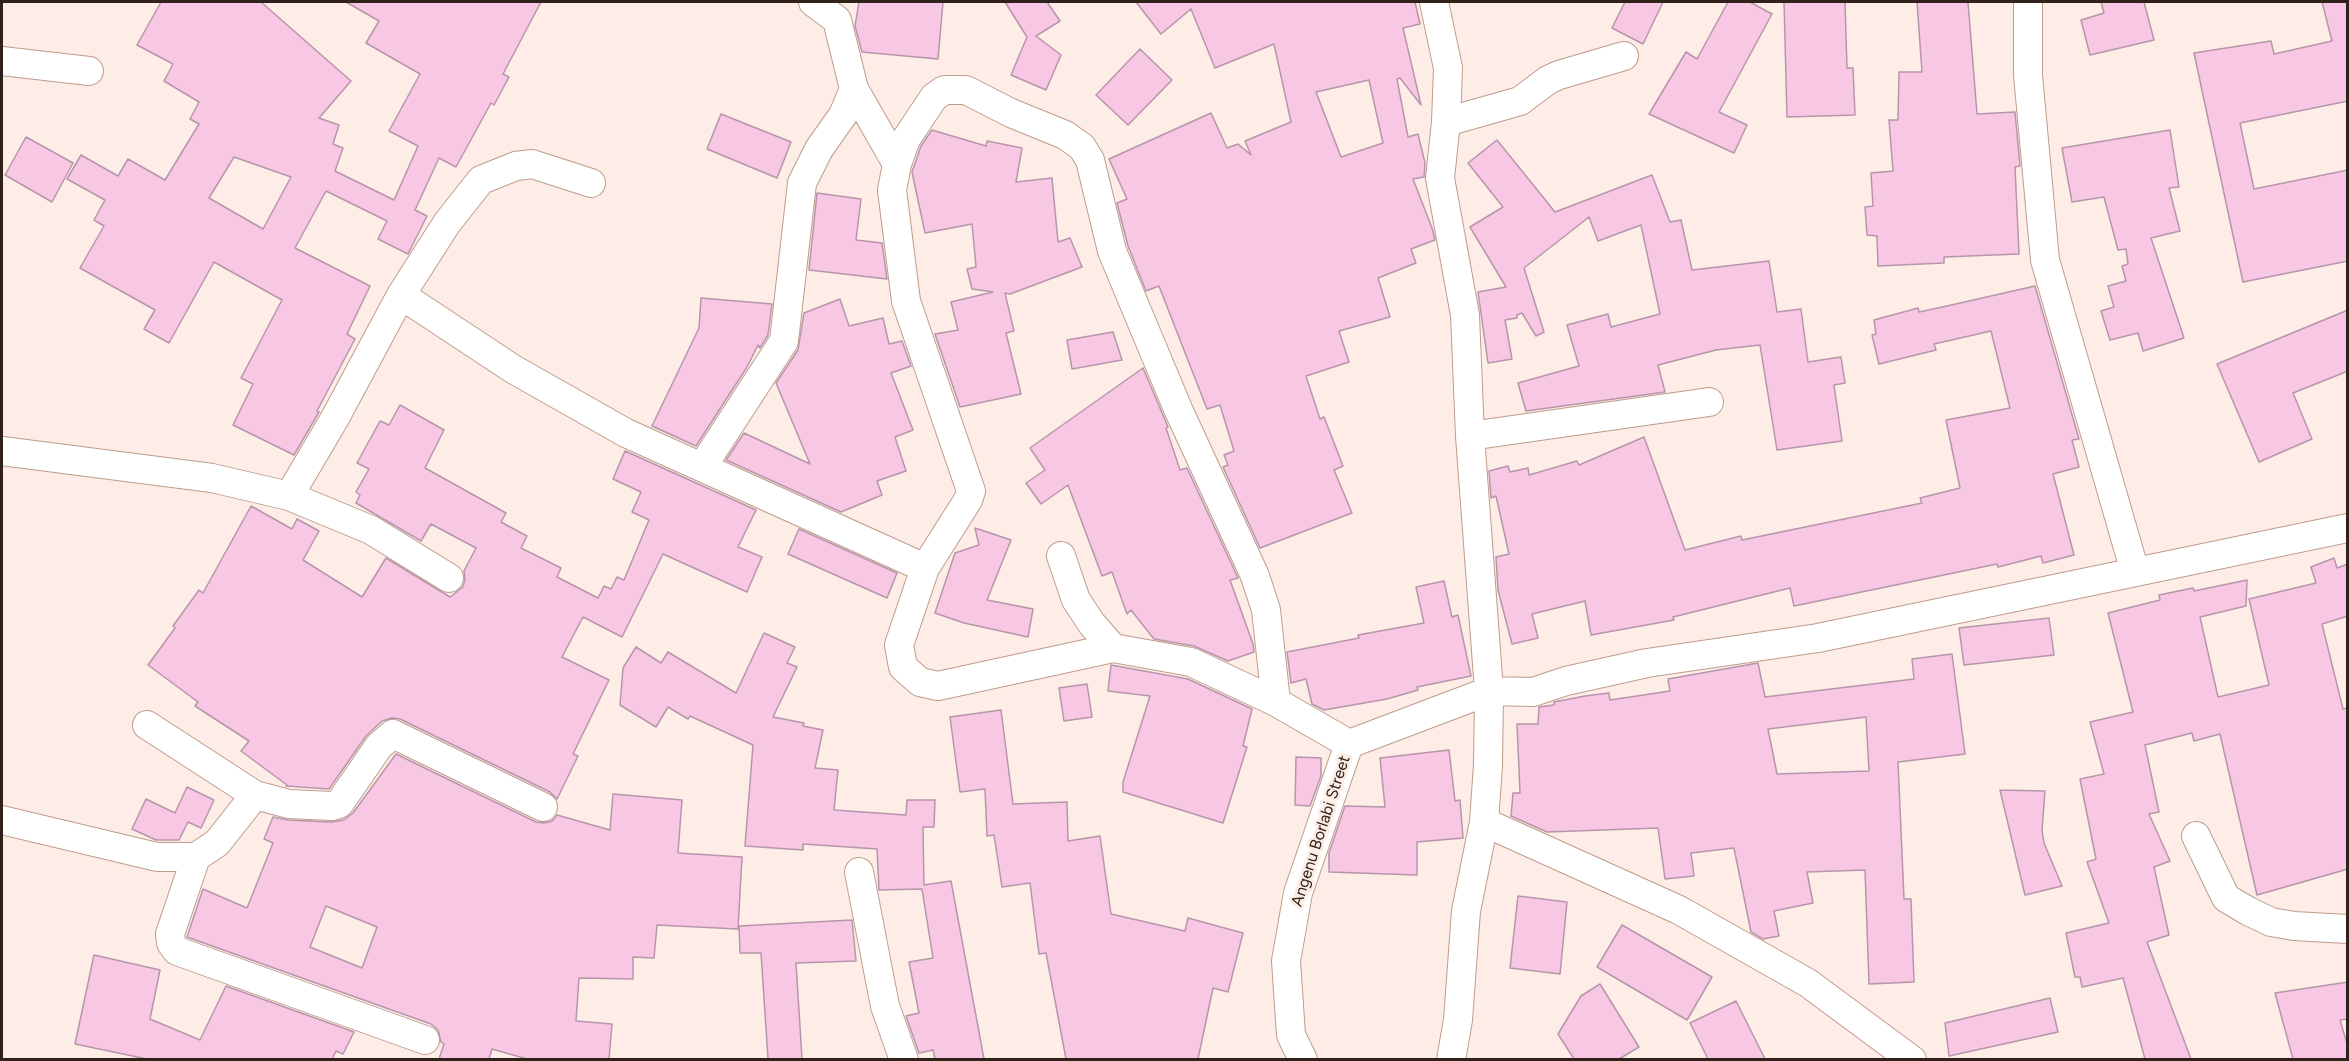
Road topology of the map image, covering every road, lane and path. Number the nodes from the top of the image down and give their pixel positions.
1 (813, 2) edge
2 (1434, 2) edge
3 (2028, 2) edge
4 (1624, 56) dead end
5 (2, 61) edge
6 (89, 71) dead end
7 (854, 89) junction
8 (1446, 122) junction
9 (897, 164) junction
10 (591, 183) dead end
11 (401, 295) junction
12 (1709, 402) dead end
13 (1470, 436) junction
14 (2, 451) edge
15 (702, 467) junction
16 (289, 496) junction
17 (2348, 528) edge
18 (1062, 556) dead end
19 (925, 568) junction
20 (2135, 572) junction
21 (448, 578) dead end
22 (1113, 648) junction
23 (1489, 691) junction
24 (1276, 702) junction
25 (147, 725) dead end
26 (1349, 744) junction
27 (255, 795) junction
28 (543, 807) dead end
29 (2, 820) edge
30 (1484, 822) junction
31 (2196, 836) dead end
32 (196, 857) junction
33 (860, 872) dead end
34 (2348, 929) edge
35 (424, 1040) dead end
36 (904, 1059) edge
37 (1303, 1059) edge
38 (1451, 1059) edge
39 (1912, 1059) edge

1 - 7 street
2 - 8 street
3 - 20 street
4 - 8 street
5 - 6 street
7 - 9 street
7 - 15 street
8 - 13 street
9 - 19 street
9 - 24 street
10 - 11 street
11 - 15 street
11 - 16 street
12 - 13 street
13 - 23 street
14 - 16 street
15 - 19 street
16 - 21 street
17 - 20 street
18 - 22 street
19 - 22 street
20 - 23 street
22 - 24 street
23 - 26 street
23 - 30 street
24 - 26 street
25 - 27 street
26 - 37 street, Angenu Borlabi Street
27 - 28 street
27 - 32 street
29 - 32 street
30 - 38 street
30 - 39 street
31 - 34 street
32 - 35 street
33 - 36 street

